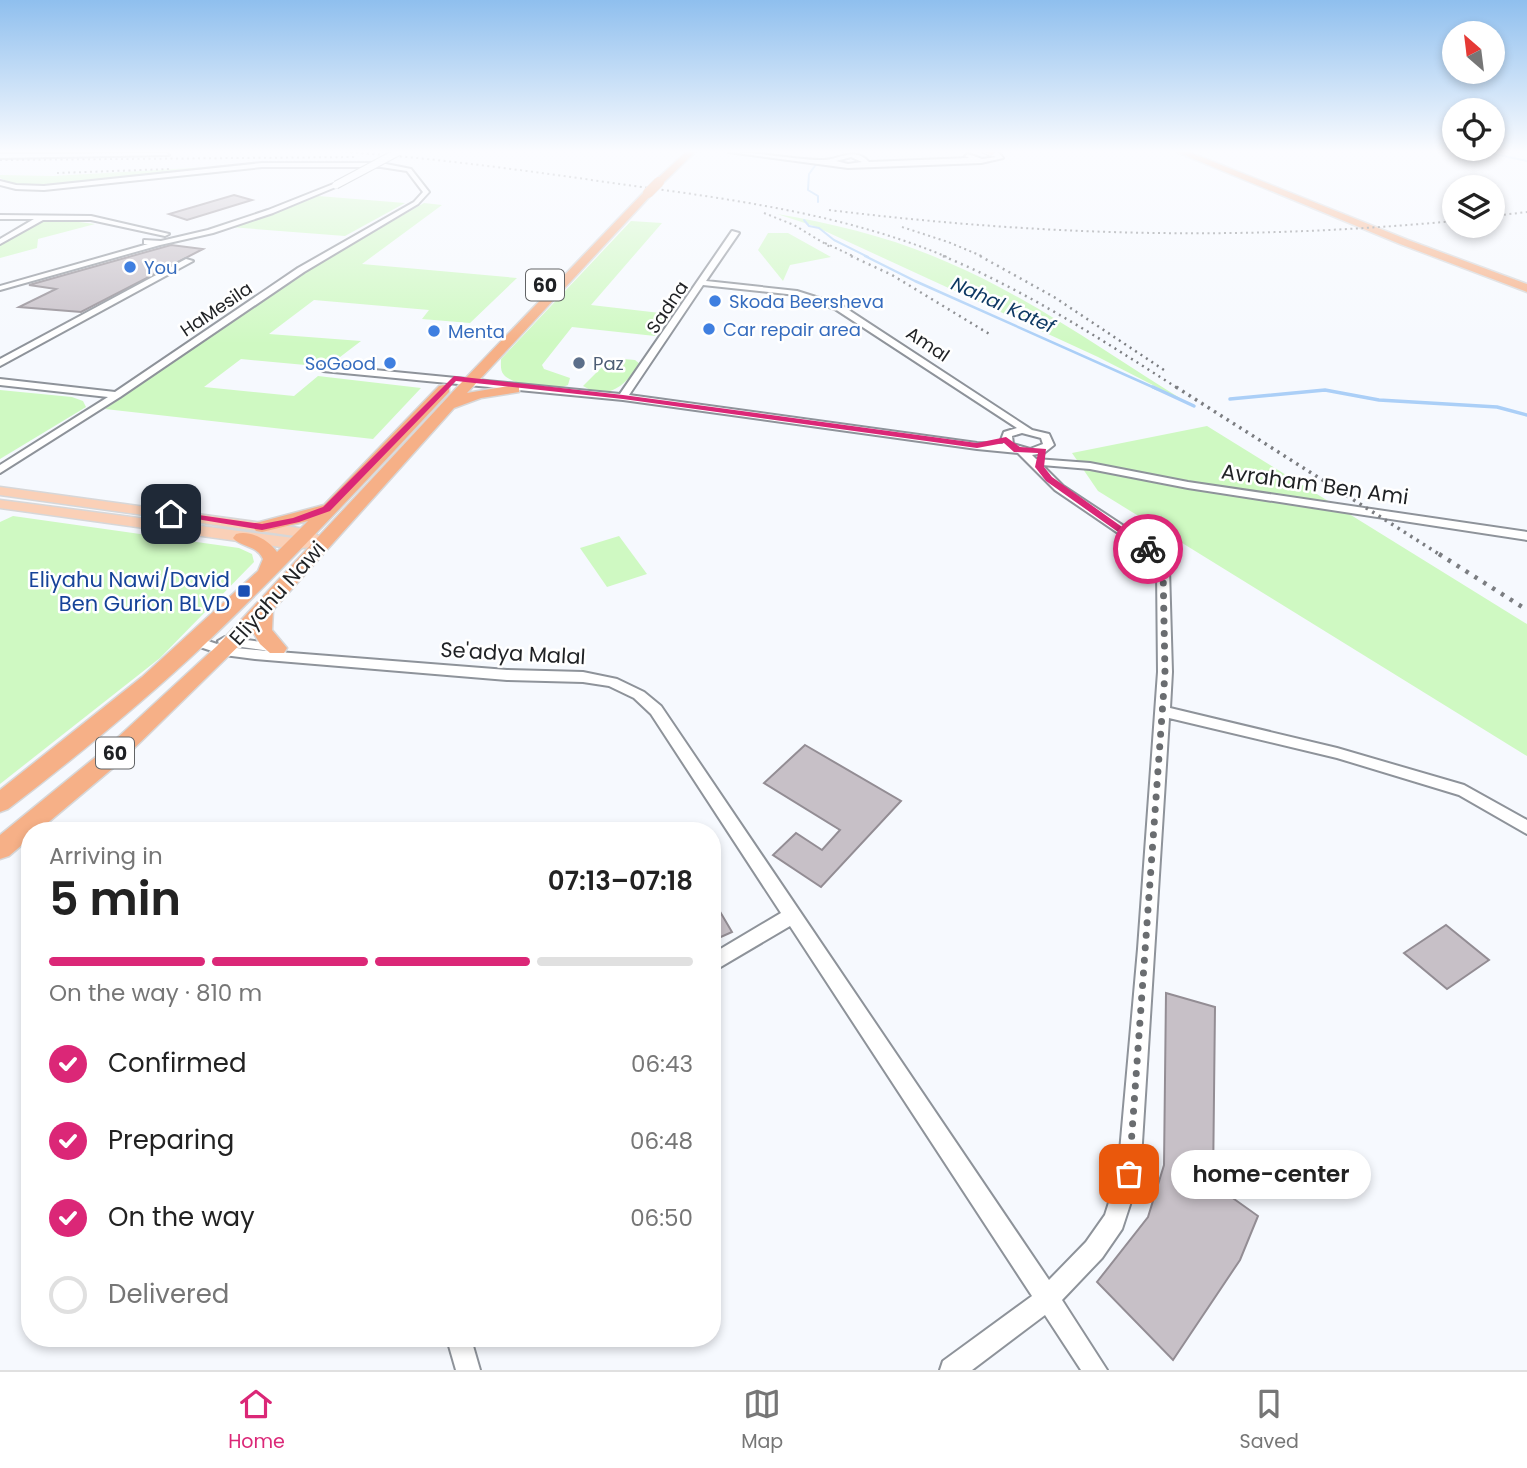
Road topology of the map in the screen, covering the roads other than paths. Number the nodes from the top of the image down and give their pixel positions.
1 (250, 216) edge
2 (393, 216) edge
3 (618, 216) edge
4 (1341, 216) edge
5 (1360, 216) edge
6 (0, 217) edge
7 (43, 217) junction
8 (127, 226) junction
9 (735, 233) dead end
10 (172, 236) junction
11 (147, 241) junction
12 (0, 242) edge
13 (157, 244) junction
14 (189, 261) dead end
15 (1527, 281) edge
16 (702, 283) junction
17 (0, 286) edge
18 (1527, 288) edge
19 (485, 356) junction
20 (0, 363) edge
21 (323, 368) dead end
22 (460, 380) junction
23 (0, 382) edge
24 (516, 387) junction
25 (117, 396) junction
26 (623, 397) junction
27 (447, 407) junction
28 (1007, 419) junction
29 (1028, 431) junction
30 (1013, 443) junction
31 (1039, 460) junction
32 (0, 470) edge
33 (0, 491) edge
34 (0, 504) edge
35 (332, 506) junction
36 (262, 527) junction
37 (1527, 536) edge
38 (242, 538) junction
39 (301, 539) junction
40 (324, 542) junction
41 (267, 571) junction
42 (264, 606) junction
43 (196, 641) junction
44 (228, 646) junction
45 (277, 648) junction
46 (318, 660) junction
47 (1161, 711) junction
48 (0, 803) edge
49 (33, 822) edge
50 (1527, 828) edge
51 (21, 832) edge
52 (0, 849) edge
53 (793, 915) junction
54 (721, 959) edge
55 (1048, 1298) junction
56 (461, 1347) edge
57 (468, 1370) edge
58 (952, 1370) edge
59 (1095, 1370) edge

1 - 10 street
2 - 25 street, HaMesila
3 - 19 highway, Eliyahu Nawi / 60
4 - 18 highway
5 - 15 highway
6 - 7 street
7 - 8 street
7 - 12 street
8 - 10 street
8 - 11 street
9 - 16 street, Sadna
10 - 11 street
10 - 13 street
11 - 13 street
11 - 17 street
13 - 17 street
14 - 20 street
16 - 26 street, Sadna
16 - 28 street, Amal
19 - 22 highway, Eliyahu Nawi / 60
19 - 24 highway
21 - 22 street
22 - 24 street
22 - 27 highway, Eliyahu Nawi / 60
22 - 35 highway, Eliyahu Nawi / 60
23 - 25 street
24 - 26 street
24 - 27 highway
25 - 32 street, HaMesila
26 - 30 street
27 - 40 highway, Eliyahu Nawi / 60
28 - 29 street, Amal
28 - 30 street
29 - 30 street
29 - 31 street
30 - 31 street
31 - 37 street, Avraham Ben Ami
31 - 47 street
33 - 36 main road
34 - 38 main road
35 - 36 highway
35 - 39 highway, Eliyahu Nawi / 60
36 - 39 main road
38 - 39 main road
38 - 41 highway
39 - 40 main road
39 - 41 highway, Eliyahu Nawi / 60
40 - 42 highway, Eliyahu Nawi / 60
41 - 43 highway, Eliyahu Nawi / 60
42 - 44 highway, Eliyahu Nawi / 60
42 - 45 highway
43 - 44 street, Se'adya Malal
43 - 48 highway, Eliyahu Nawi / 60
44 - 45 street, Se'adya Malal
44 - 46 street, Se'adya Malal
44 - 49 highway, Eliyahu Nawi / 60
45 - 46 street, Se'adya Malal
46 - 53 street, Se'adya Malal
47 - 50 street
47 - 55 street
51 - 52 highway, Eliyahu Nawi / 60
53 - 54 street
53 - 55 street, Se'adya Malal
55 - 58 street
55 - 59 street, Se'adya Malal
56 - 57 street

